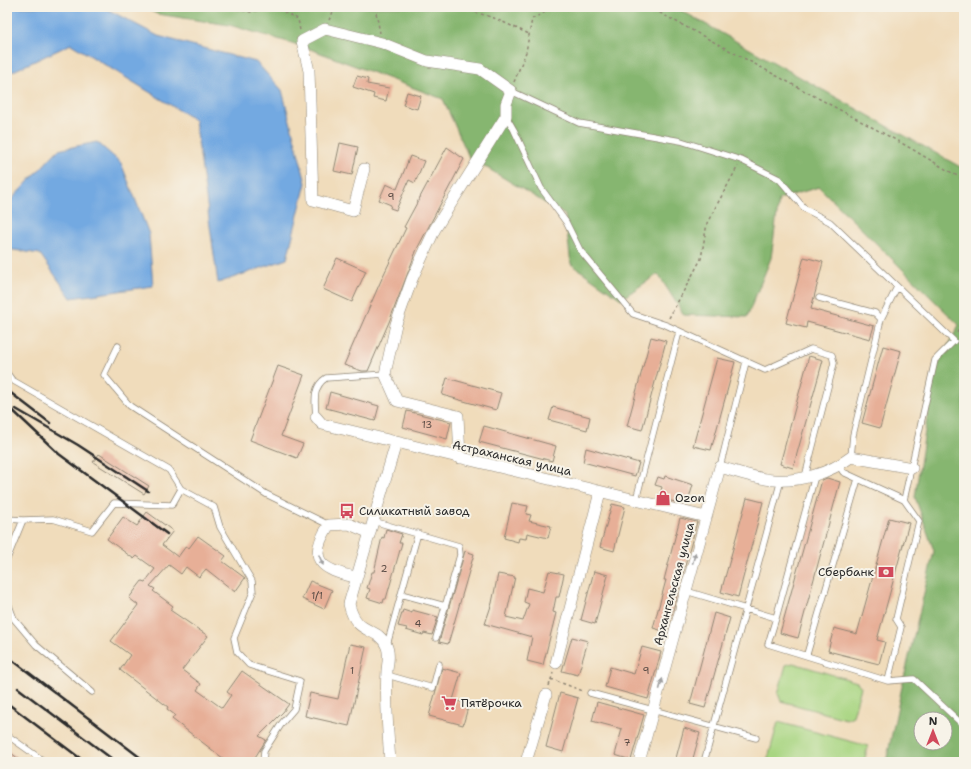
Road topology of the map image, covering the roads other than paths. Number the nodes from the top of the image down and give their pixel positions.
1 (511, 91) junction
2 (506, 116) junction
3 (364, 169) dead end
4 (897, 287) junction
5 (819, 298) dead end
6 (881, 319) junction
7 (678, 332) junction
8 (118, 346) dead end
9 (746, 362) junction
10 (7, 373) edge
11 (385, 374) junction
12 (316, 417) joint
13 (396, 443) junction
14 (851, 457) junction
15 (460, 458) junction
16 (839, 466) junction
17 (720, 467) junction
18 (912, 468) junction
19 (810, 476) junction
20 (858, 479) junction
21 (781, 480) junction
22 (181, 489) junction
23 (600, 492) junction
24 (636, 500) junction
25 (904, 500) junction
26 (706, 517) junction
27 (7, 519) edge
28 (23, 520) junction
29 (373, 521) junction
30 (329, 524) junction
31 (370, 533) junction
32 (418, 533) junction
33 (7, 559) edge
34 (356, 577) junction
35 (686, 591) junction
36 (401, 594) junction
37 (7, 600) edge
38 (445, 606) junction
39 (746, 608) junction
40 (776, 618) junction
41 (436, 638) dead end
42 (386, 645) junction
43 (807, 654) junction
44 (556, 663) road end
45 (439, 664) dead end
46 (387, 675) junction
47 (888, 680) junction
48 (92, 692) dead end
49 (590, 693) road end
50 (546, 695) road end
51 (654, 710) junction
52 (964, 726) edge
53 (714, 727) junction
54 (7, 734) edge
55 (756, 738) dead end
56 (45, 762) edge
57 (263, 762) edge
58 (390, 762) edge
59 (526, 762) edge
60 (639, 762) edge
61 (704, 762) edge

1 - 2 street
1 - 3 street
1 - 4 lane
2 - 7 lane
2 - 11 street
4 - 6 lane
4 - 18 lane
5 - 6 lane
6 - 14 lane
7 - 9 lane
7 - 24 lane
8 - 30 lane
9 - 17 lane
9 - 19 lane
10 - 22 lane
11 - 12 lane
11 - 15 street
12 - 13 street, Астраханская улица
13 - 15 street, Астраханская улица
13 - 29 street
14 - 16 street
14 - 18 street
15 - 23 street, Астраханская улица
16 - 19 street
16 - 20 lane
17 - 21 street
17 - 26 street, Архангельская улица
18 - 25 lane
19 - 21 street
19 - 40 lane
20 - 25 lane
20 - 43 lane
21 - 39 lane
22 - 28 lane
22 - 57 lane
23 - 24 street, Астраханская улица
23 - 44 street
24 - 26 street, Астраханская улица
25 - 47 lane
35 -> 26 street, Архангельская улица
27 - 28 lane
28 - 33 lane
29 - 31 street
29 - 32 lane
30 - 31 street
30 -> 34 street
31 - 34 street
32 - 36 lane
32 - 38 lane
34 - 42 street
35 - 39 lane
51 -> 35 street, Архангельская улица
36 - 38 lane
36 - 42 lane
37 - 48 lane
38 - 41 lane
39 - 40 lane
39 - 53 lane
40 - 43 lane
42 - 46 street
43 - 47 lane
45 - 46 lane
46 - 58 street
47 - 52 lane
49 - 51 lane
50 - 59 street
51 - 53 lane
51 - 60 street, Архангельская улица
53 - 55 lane
53 - 61 lane
54 - 56 lane

